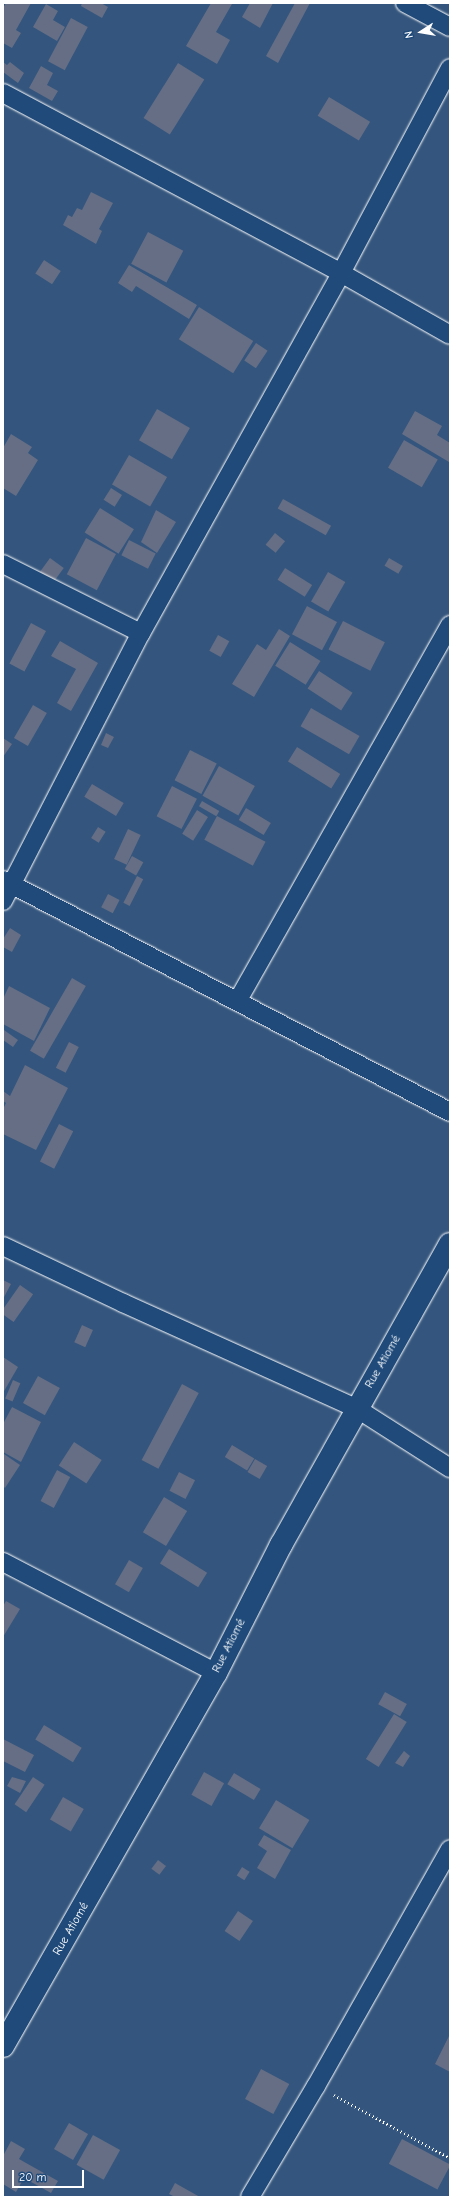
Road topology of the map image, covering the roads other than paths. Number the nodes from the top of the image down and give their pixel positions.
1 (405, 3) edge
2 (450, 27) edge
3 (450, 68) edge
4 (3, 93) edge
5 (341, 273) junction
6 (450, 335) edge
7 (3, 564) edge
8 (450, 625) edge
9 (141, 633) junction
10 (7, 882) edge
11 (3, 900) edge
12 (238, 1000) junction
13 (450, 1112) edge
14 (450, 1244) edge
15 (3, 1246) edge
16 (356, 1408) junction
17 (450, 1468) edge
18 (3, 1562) edge
19 (216, 1673) junction
20 (450, 1849) edge
21 (3, 2046) edge
22 (250, 2197) edge

1 - 2 street
3 - 5 street
4 - 5 street
5 - 6 street
5 - 9 street
7 - 9 street
8 - 12 street
9 - 10 street
10 - 11 street
10 - 12 street
12 - 13 street
14 - 16 street, Rue Atiomé
15 - 16 street
16 - 17 street
16 - 19 street, Rue Atiomé
18 - 19 street
19 - 21 street, Rue Atiomé
20 - 22 street

